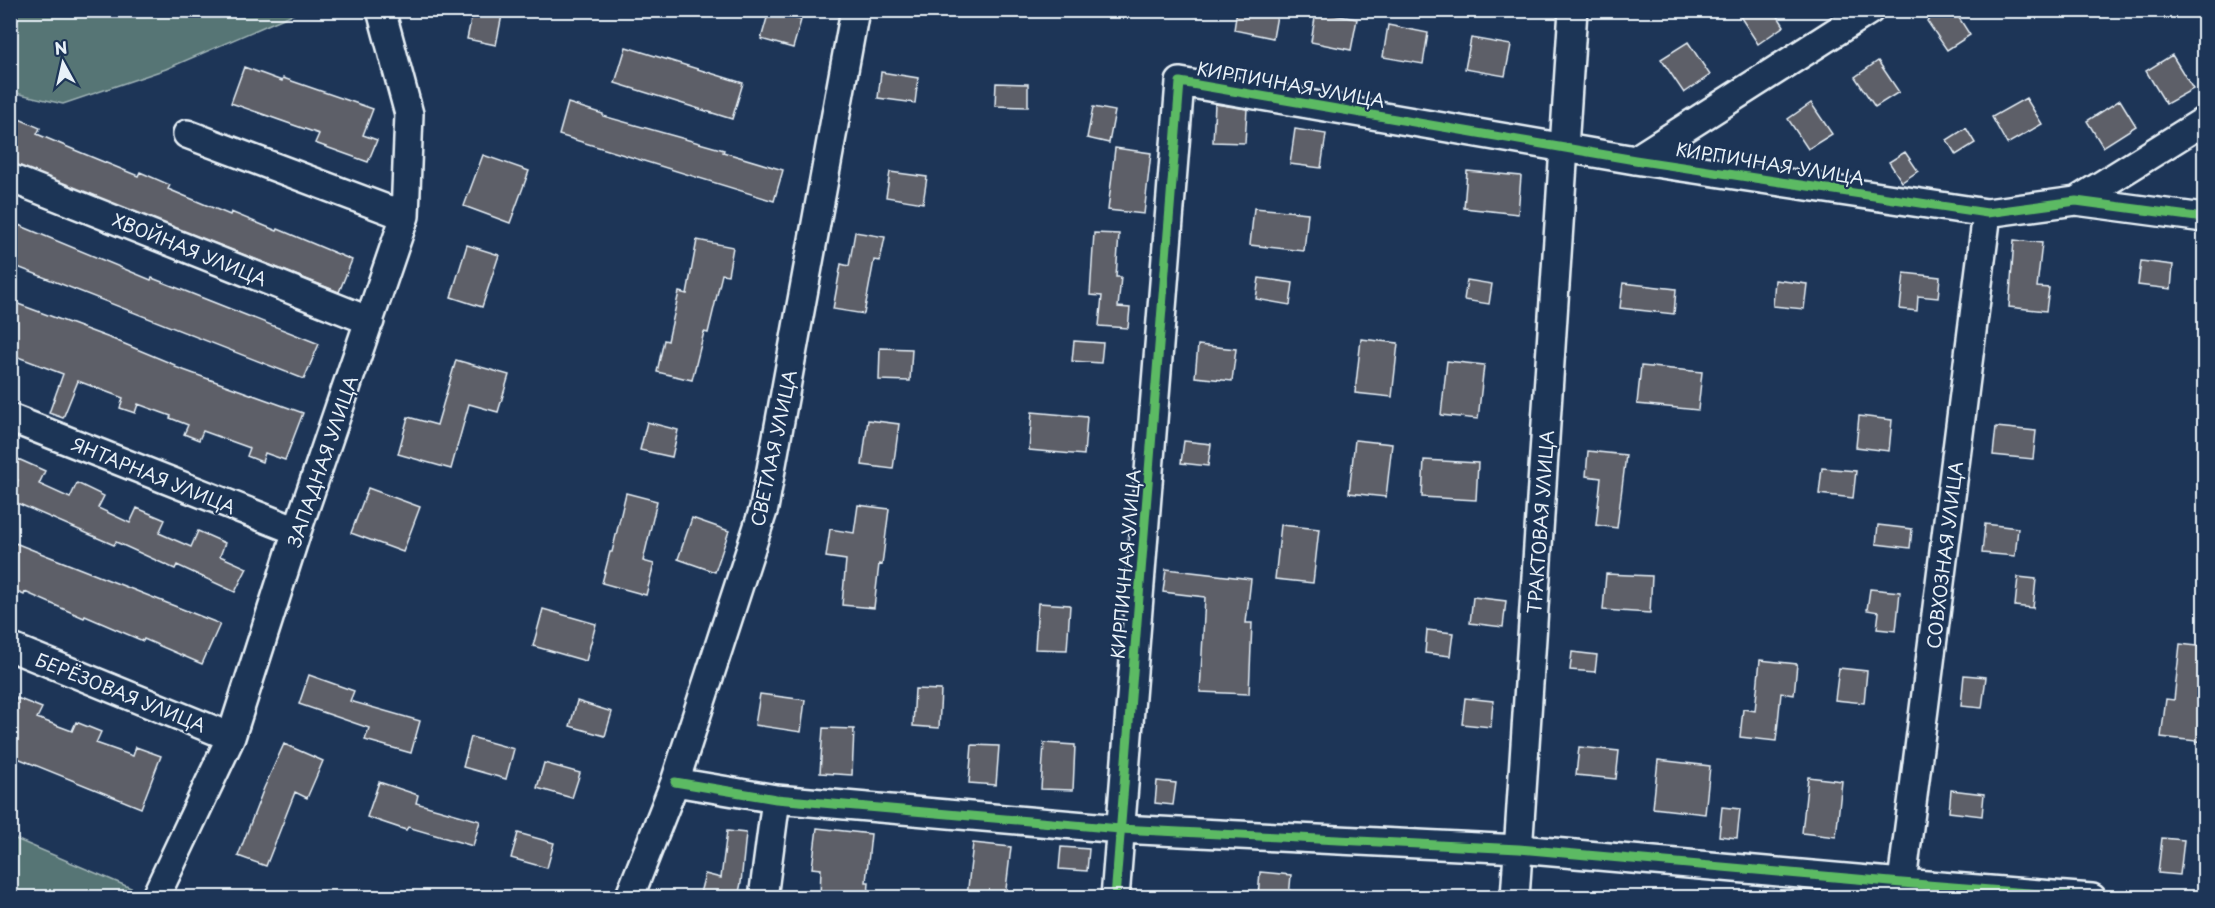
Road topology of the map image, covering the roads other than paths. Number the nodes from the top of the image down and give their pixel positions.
1 (381, 10) edge
2 (1573, 10) edge
3 (1870, 10) edge
4 (854, 14) edge
5 (2205, 121) edge
6 (187, 134) dead end
7 (1565, 147) junction
8 (1635, 160) junction
9 (10, 178) edge
10 (2076, 201) junction
11 (1988, 213) junction
12 (405, 216) junction
13 (2205, 218) edge
14 (370, 321) junction
15 (10, 418) edge
16 (297, 531) junction
17 (10, 647) edge
18 (231, 737) junction
19 (675, 782) junction
20 (776, 799) junction
21 (1120, 829) junction
22 (1519, 849) junction
23 (1901, 890) edge
24 (154, 897) edge
25 (629, 897) edge
26 (763, 897) edge
27 (1115, 897) edge
28 (1515, 897) edge
29 (2091, 897) edge

1 - 12 street, ЗАПАДНАЯ УЛИЦА
2 - 7 street, ТРАКТОВАЯ УЛИЦА
3 - 8 street
4 - 19 street, СВЕТЛАЯ УЛИЦА
5 - 10 street
6 - 12 street
7 - 8 street, КИРПИЧНАЯ УЛИЦА
7 - 21 street, КИРПИЧНАЯ УЛИЦА
7 - 22 street, ТРАКТОВАЯ УЛИЦА
8 - 11 street, КИРПИЧНАЯ УЛИЦА
9 - 14 street, ХВОЙНАЯ УЛИЦА
10 - 11 street, КИРПИЧНАЯ УЛИЦА
10 - 13 street, КИРПИЧНАЯ УЛИЦА
11 - 23 street, СОВХОЗНАЯ УЛИЦА
12 - 14 street, ЗАПАДНАЯ УЛИЦА
14 - 16 street, ЗАПАДНАЯ УЛИЦА
15 - 16 street, ЯНТАРНАЯ УЛИЦА
16 - 18 street, ЗАПАДНАЯ УЛИЦА
17 - 18 street, БЕРЁЗОВАЯ УЛИЦА
18 - 24 street, ЗАПАДНАЯ УЛИЦА
19 - 20 street
19 - 25 street, СВЕТЛАЯ УЛИЦА
20 - 21 street
20 - 26 street
21 - 22 street
21 - 27 street, КИРПИЧНАЯ УЛИЦА
22 - 23 street
22 - 28 street, ТРАКТОВАЯ УЛИЦА
23 - 29 street

